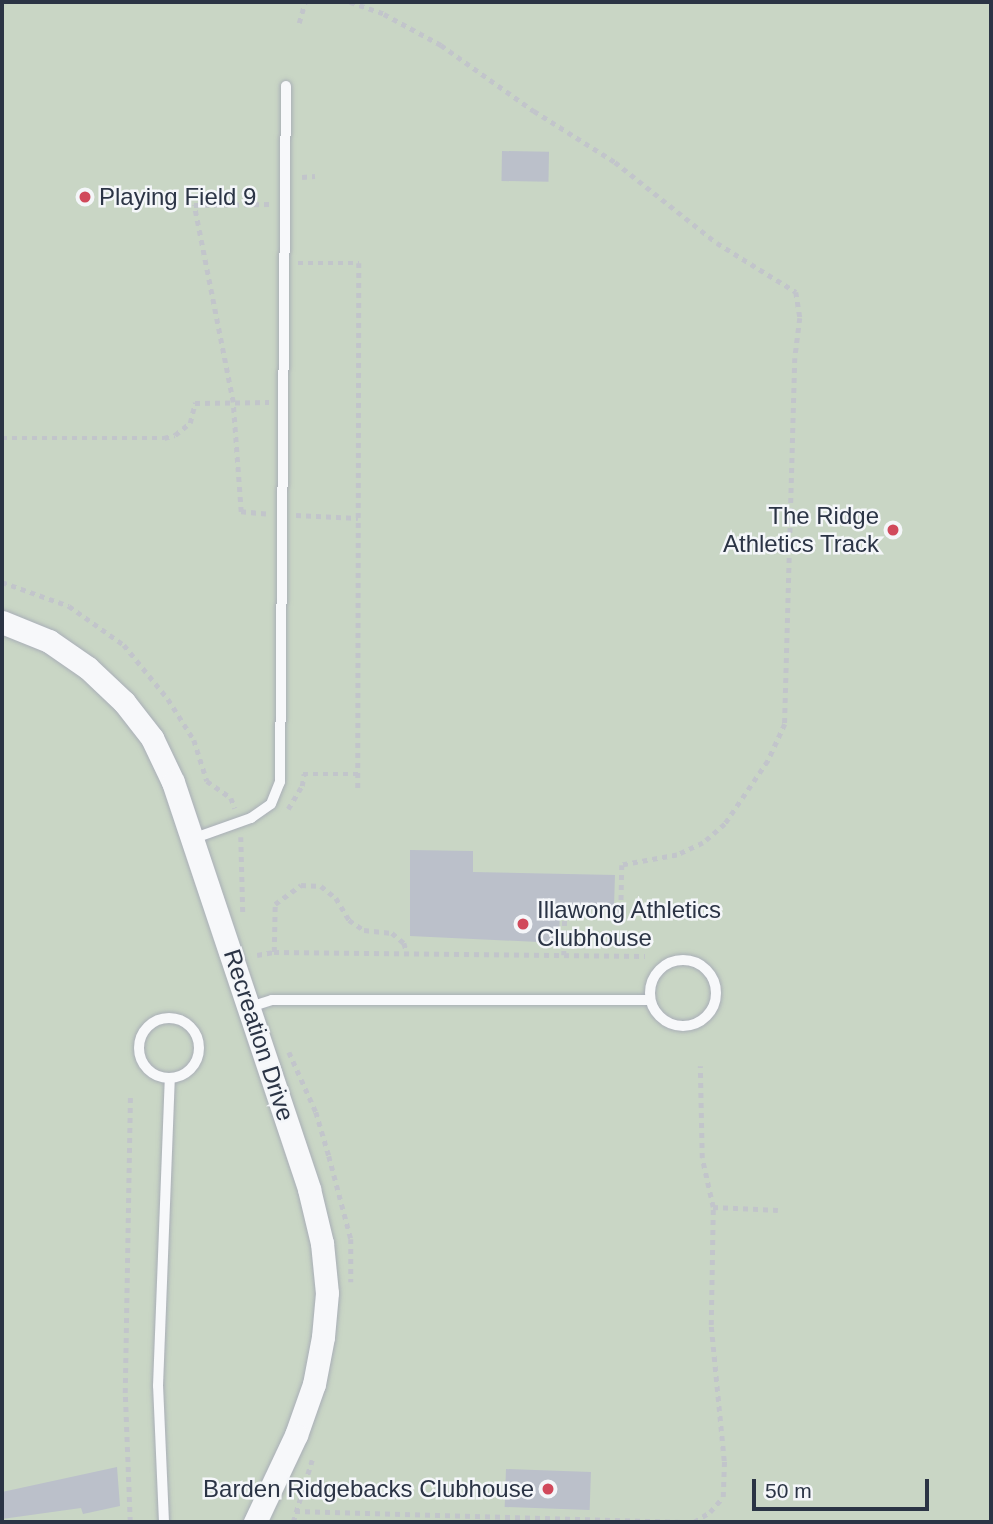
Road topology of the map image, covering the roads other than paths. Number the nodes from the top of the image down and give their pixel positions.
1 (286, 86) dead end
2 (2, 621) edge
3 (192, 839) junction
4 (650, 1000) junction
5 (250, 1007) junction
6 (170, 1078) junction
7 (164, 1522) edge
8 (255, 1522) edge

1 - 3 lane
2 - 3 street, Recreation Drive
3 - 5 street, Recreation Drive
4 - 4 lane
4 - 5 lane
5 - 8 street, Recreation Drive
6 - 6 lane
6 - 7 lane

